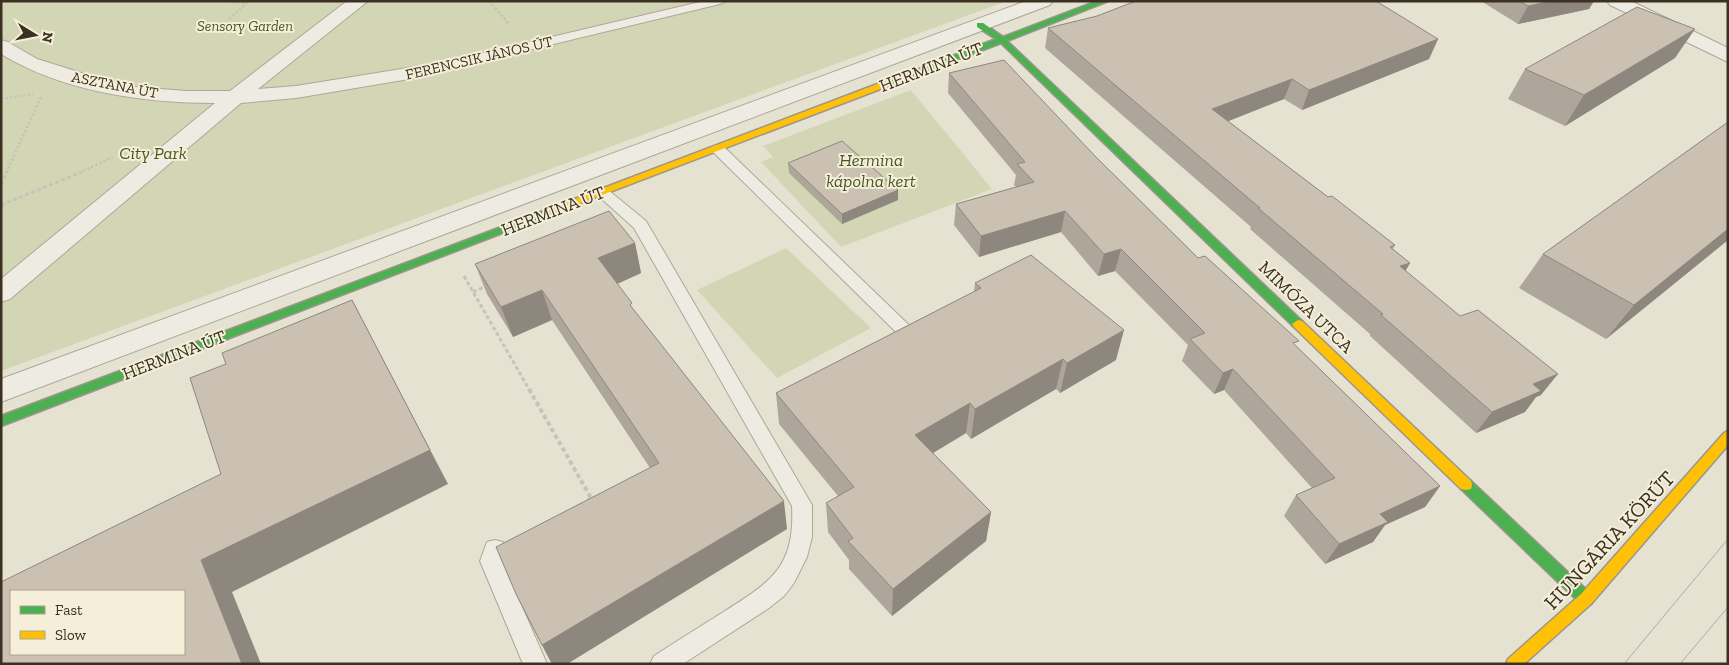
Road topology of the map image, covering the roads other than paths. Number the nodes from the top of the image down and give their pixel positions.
1 (359, 1) edge
2 (720, 1) edge
3 (1044, 1) edge
4 (1104, 1) edge
5 (1616, 1) edge
6 (980, 25) junction
7 (1002, 40) junction
8 (1, 46) edge
9 (1728, 56) edge
10 (420, 72) joint
11 (235, 96) junction
12 (718, 149) junction
13 (602, 192) junction
14 (1, 293) edge
15 (904, 331) edge
16 (1, 391) edge
17 (1, 421) edge
18 (1728, 436) edge
19 (495, 549) edge
20 (1586, 599) junction
21 (535, 664) edge
22 (662, 664) edge
23 (1512, 664) edge

1 - 11 street
2 - 10 lane, FERENCSIK JÁNOS ÚT
3 - 6 street, HERMINA ÚT
4 - 7 street, HERMINA ÚT
5 - 9 street
6 - 7 street, MIMÓZA UTCA
6 - 16 street, HERMINA ÚT
7 - 12 street, HERMINA ÚT
7 - 20 street, MIMÓZA UTCA
8 - 11 street, ASZTANA ÚT
10 - 11 street, FERENCSIK JÁNOS ÚT
11 - 14 street
12 - 13 street, HERMINA ÚT
12 - 15 lane
13 - 17 street, HERMINA ÚT
13 - 22 lane
18 - 20 street, HUNGÁRIA KÖRÚT
19 - 21 lane
20 - 23 street, HUNGÁRIA KÖRÚT

